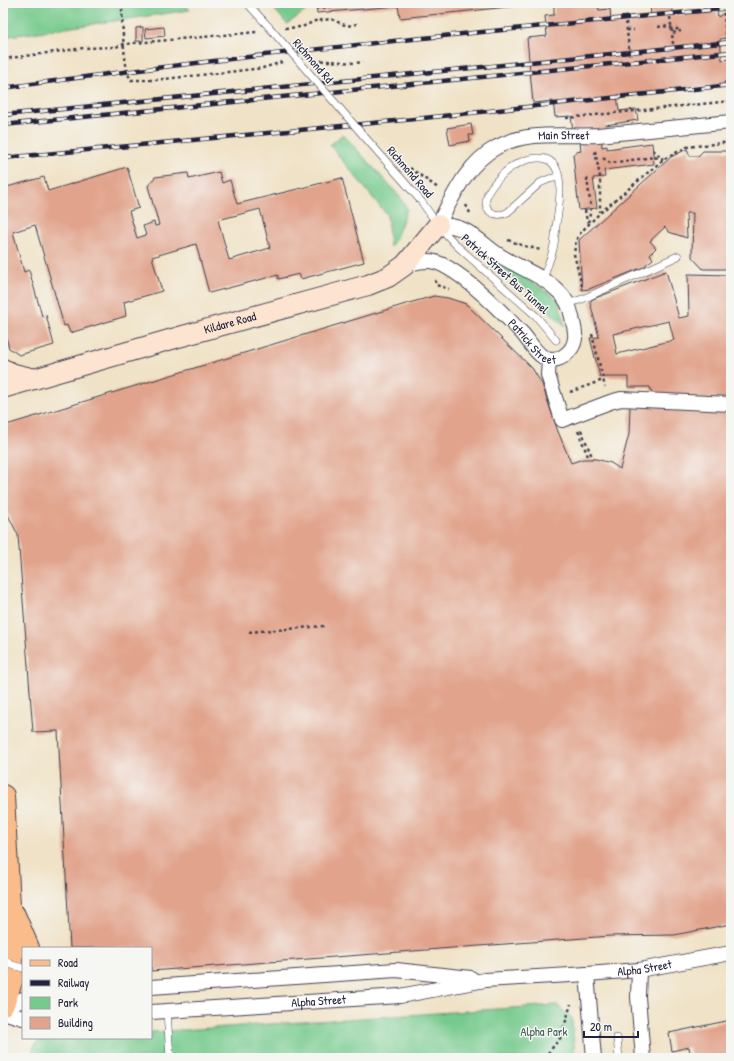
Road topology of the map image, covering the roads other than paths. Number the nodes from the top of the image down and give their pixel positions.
1 (247, 3) edge
2 (731, 122) edge
3 (362, 135) joint
4 (559, 177) junction
5 (438, 226) junction
6 (678, 256) dead end
7 (405, 265) junction
8 (543, 279) junction
9 (568, 304) junction
10 (556, 340) dead end
11 (549, 360) junction
12 (3, 369) edge
13 (38, 379) junction
14 (3, 388) edge
15 (731, 404) edge
16 (3, 796) edge
17 (9, 905) junction
18 (28, 947) edge
19 (731, 953) edge
20 (3, 959) edge
21 (22, 968) edge
22 (639, 970) junction
23 (587, 974) junction
24 (485, 980) junction
25 (152, 987) edge
26 (22, 1000) edge
27 (3, 1004) edge
28 (3, 1011) edge
29 (167, 1011) junction
30 (152, 1012) edge
31 (22, 1018) edge
32 (617, 1038) dead end
33 (170, 1058) edge
34 (594, 1058) edge
35 (619, 1058) edge
36 (643, 1058) edge

1 - 3 lane, Richmond Rd, bridge
2 - 5 street, Main Street
3 - 5 lane, Richmond Road
4 - 4 lane
4 - 8 lane
5 - 7 street, Kildare Road
5 - 8 street, Patrick Street
5 - 10 lane, Patrick Street Bus Tunnel
6 - 9 lane
7 - 11 street, Patrick Street
7 - 13 street, Kildare Road
8 - 9 street, Patrick Street
9 - 11 street, Patrick Street
11 - 15 street
12 - 13 street
13 - 14 street, Kildare Road
16 - 17 main road
17 - 18 main road
17 - 27 main road
19 - 22 street, Alpha Street
20 - 21 lane, bridge
22 - 23 street, Alpha Street
22 - 36 street
23 - 24 street, Alpha Street
23 - 34 street
24 - 25 street, Alpha Street
24 - 29 street, Alpha Street
26 - 28 street
28 - 31 street
29 - 30 street, Alpha Street
29 - 33 lane
32 - 35 lane

